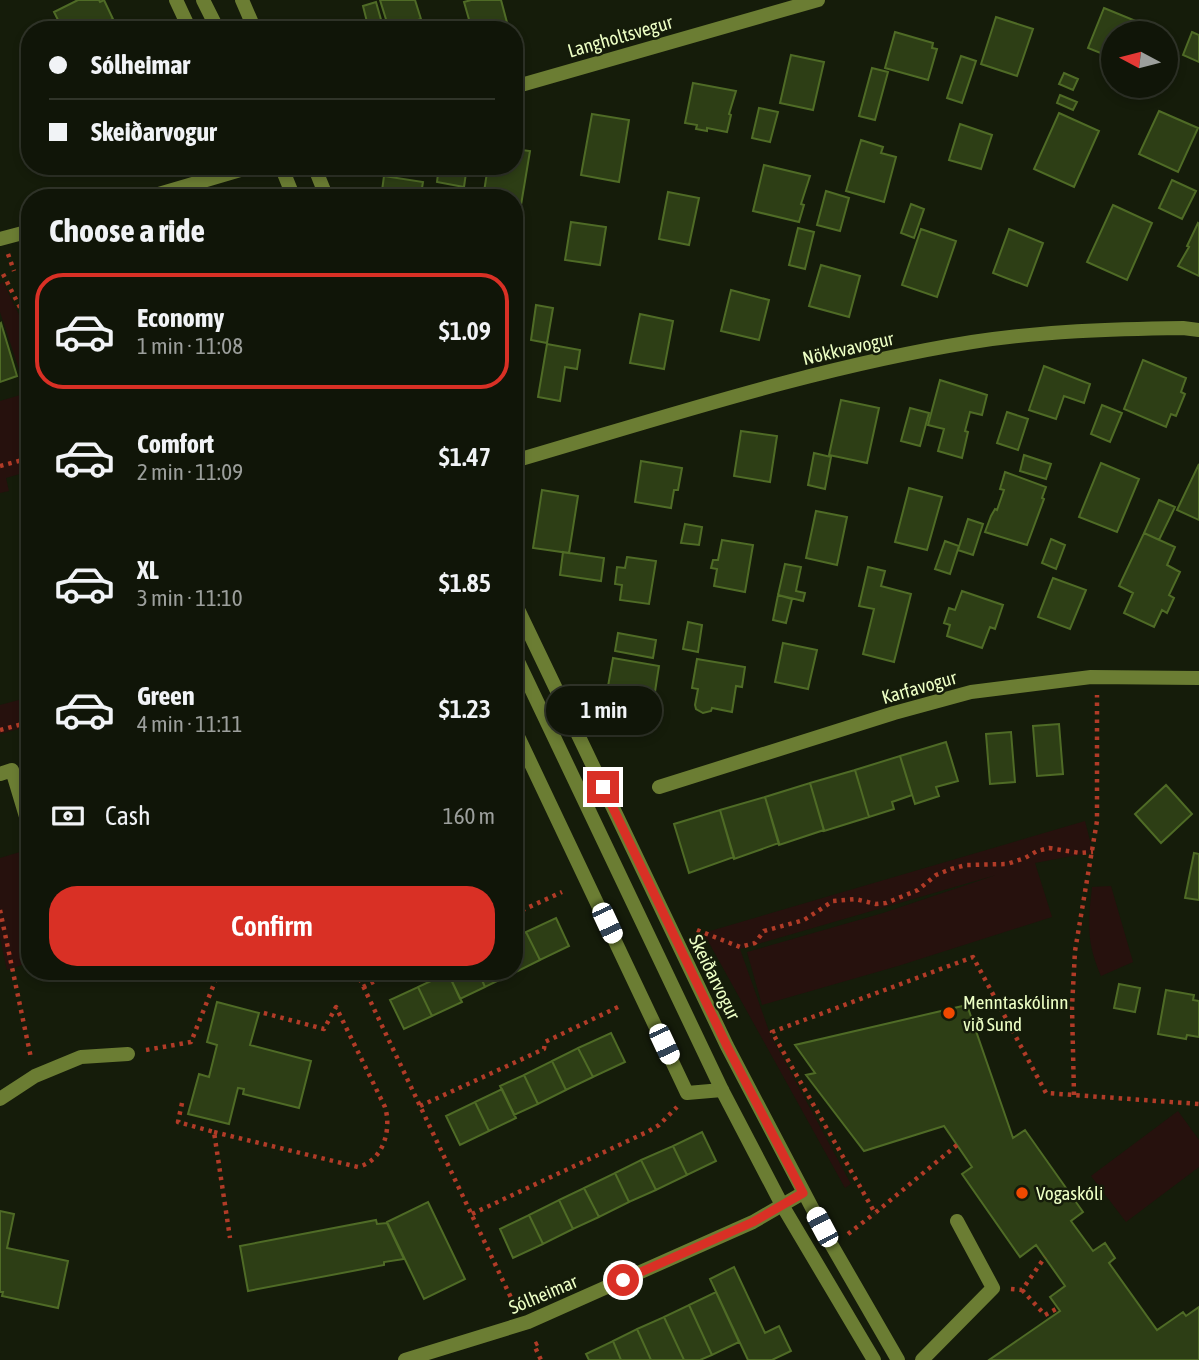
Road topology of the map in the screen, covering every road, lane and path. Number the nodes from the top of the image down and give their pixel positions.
1 (176, 0) edge
2 (204, 0) edge
3 (242, 0) edge
4 (818, 0) edge
5 (186, 21) edge
6 (213, 21) edge
7 (251, 21) edge
8 (523, 84) edge
9 (223, 175) edge
10 (176, 189) edge
11 (21, 233) edge
12 (0, 239) edge
13 (8, 253) dead end
14 (14, 271) dead end
15 (3, 274) dead end
16 (21, 309) edge
17 (1199, 330) edge
18 (523, 458) edge
19 (21, 460) edge
20 (0, 466) edge
21 (523, 620) edge
22 (523, 672) edge
23 (1091, 677) junction
24 (1199, 678) edge
25 (21, 724) edge
26 (0, 730) edge
27 (523, 747) edge
28 (0, 774) edge
29 (659, 787) dead end
30 (21, 800) edge
31 (1093, 852) junction
32 (562, 891) dead end
33 (0, 910) edge
34 (523, 910) edge
35 (697, 930) dead end
36 (216, 980) edge
37 (360, 980) edge
38 (377, 980) edge
39 (363, 987) junction
40 (618, 1007) dead end
41 (260, 1012) dead end
42 (128, 1054) joint
43 (35, 1076) junction
44 (722, 1090) junction
45 (1074, 1095) junction
46 (0, 1099) edge
47 (182, 1103) dead end
48 (679, 1104) dead end
49 (1199, 1104) edge
50 (420, 1106) junction
51 (214, 1132) junction
52 (957, 1145) dead end
53 (803, 1193) junction
54 (782, 1205) junction
55 (875, 1213) junction
56 (472, 1214) junction
57 (957, 1221) dead end
58 (852, 1231) dead end
59 (230, 1238) dead end
60 (1045, 1257) dead end
61 (993, 1288) junction
62 (1022, 1290) junction
63 (514, 1304) dead end
64 (1058, 1308) dead end
65 (538, 1343) dead end
66 (405, 1360) edge
67 (541, 1360) edge
68 (874, 1360) edge
69 (898, 1360) edge
70 (922, 1360) edge

1 - 5 street
2 - 6 street
3 - 7 street
4 - 8 street, Langholtsvegur
9 - 10 street
11 - 12 street
13 - 14 path
15 - 16 path
17 - 18 street, Nökkvavogur
19 - 20 path
21 - 53 street, Skeiðarvogur
22 - 44 street
23 - 24 street, Karfavogur
23 - 29 street, Karfavogur
23 - 31 path
25 - 26 path
27 - 44 street
28 - 30 street
31 - 35 path
31 - 45 path
32 - 34 path
33 - 43 path
36 - 42 path
37 - 39 path
38 - 39 path
39 - 50 path
40 - 50 path
41 - 51 path
42 - 43 street
43 - 46 street
44 - 54 street
45 - 49 path
45 - 55 path
47 - 51 path
48 - 56 path
50 - 56 path
51 - 59 path
52 - 55 path
53 - 54 street, Sólheimar
53 - 69 street, Skeiðarvogur
54 - 66 street, Sólheimar
54 - 68 street
55 - 58 path
56 - 63 path
57 - 61 street
60 - 62 path
61 - 62 path
61 - 70 street
62 - 64 path
65 - 67 path

